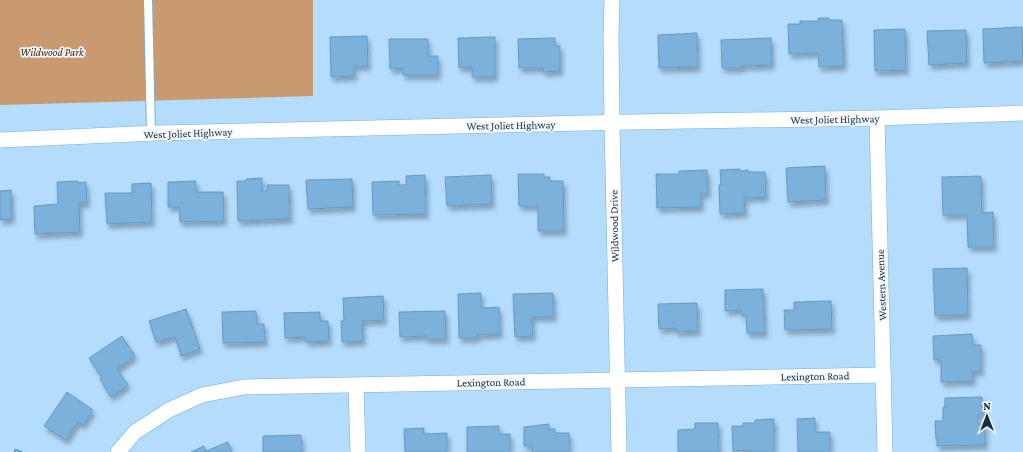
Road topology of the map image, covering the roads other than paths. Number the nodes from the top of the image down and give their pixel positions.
1 (148, 0) edge
2 (612, 0) edge
3 (1023, 113) edge
4 (877, 118) junction
5 (612, 123) junction
6 (151, 133) junction
7 (0, 140) edge
8 (884, 375) junction
9 (617, 380) junction
10 (356, 386) junction
11 (118, 452) edge
12 (358, 452) edge
13 (619, 452) edge
14 (885, 452) edge

1 - 6 lane
2 - 5 street, Wildwood Drive
3 - 4 street, West Joliet Highway
4 - 5 street, West Joliet Highway
4 - 8 street, Western Avenue
5 - 6 street, West Joliet Highway
5 - 9 street, Wildwood Drive
6 - 7 street, West Joliet Highway
8 - 9 street, Lexington Road
8 - 14 street, Western Avenue
9 - 10 street, Lexington Road
9 - 13 street, Wildwood Drive
10 - 11 street, Lexington Road
10 - 12 street

